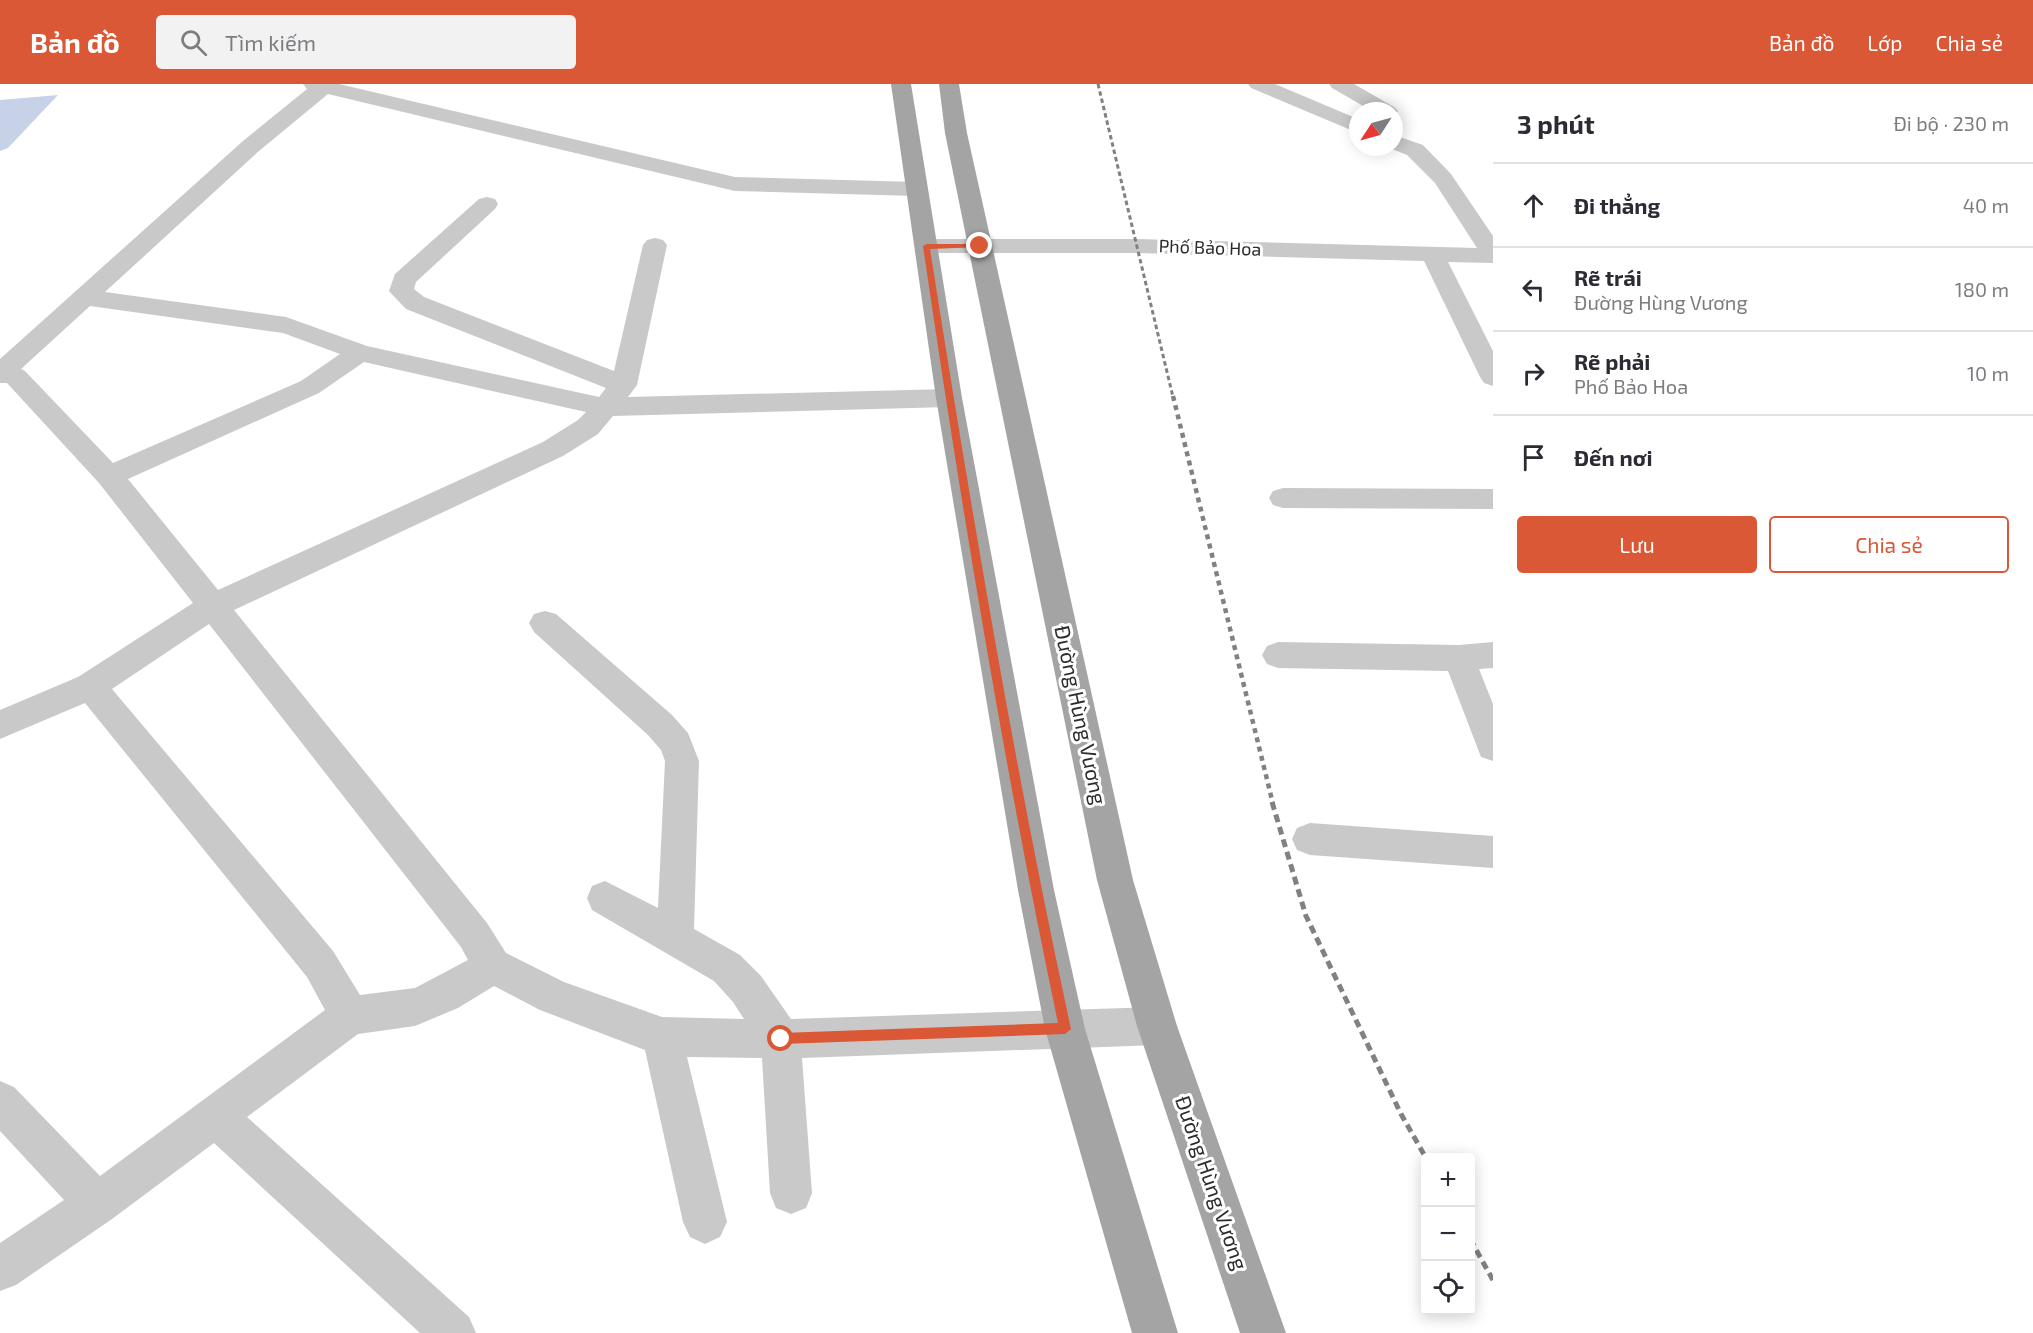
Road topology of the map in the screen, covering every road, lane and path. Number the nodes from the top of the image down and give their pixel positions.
1 (901, 84) edge
2 (949, 84) edge
3 (1258, 84) edge
4 (1339, 84) edge
5 (322, 85) edge
6 (1371, 102) edge
7 (1349, 123) edge
8 (1403, 125) edge
9 (1404, 146) edge
10 (916, 189) junction
11 (487, 204) dead end
12 (656, 245) dead end
13 (927, 246) junction
14 (980, 246) junction
15 (1432, 254) junction
16 (1493, 255) edge
17 (83, 297) junction
18 (360, 353) junction
19 (1, 373) edge
20 (1493, 377) edge
21 (615, 396) junction
22 (949, 398) junction
23 (109, 476) junction
24 (1283, 498) dead end
25 (1493, 500) edge
26 (213, 606) junction
27 (545, 623) dead end
28 (1278, 655) dead end
29 (1493, 655) edge
30 (1459, 658) junction
31 (90, 686) junction
32 (0, 725) edge
33 (1493, 747) edge
34 (1310, 839) dead end
35 (1493, 852) edge
36 (605, 898) dead end
37 (675, 938) junction
38 (494, 966) junction
39 (350, 1016) junction
40 (1157, 1026) junction
41 (1065, 1029) junction
42 (662, 1037) junction
43 (781, 1039) junction
44 (0, 1101) edge
45 (214, 1115) junction
46 (791, 1193) dead end
47 (97, 1204) junction
48 (705, 1222) dead end
49 (0, 1269) edge
50 (453, 1333) edge
51 (1155, 1333) edge
52 (1263, 1333) edge

1 - 10 main road
2 - 14 main road, Đường Hùng Vương
3 - 7 street
4 - 6 street
5 - 10 street
5 - 17 street
8 - 9 street
9 - 16 street
10 - 13 main road
11 - 21 street
12 - 21 street
13 - 14 street, Phố Bảo Hoa
13 - 22 main road
14 - 15 street, Phố Bảo Hoa
14 - 40 main road, Đường Hùng Vương
15 - 16 street, Phố Bảo Hoa
15 - 20 street
17 - 18 street
17 - 19 street
18 - 21 street
18 - 23 street
19 - 23 street
21 - 22 street
21 - 26 street
22 - 41 main road
23 - 26 street
24 - 25 street
26 - 31 street
26 - 38 street
27 - 37 street
28 - 30 street
29 - 30 street
30 - 33 street
31 - 32 street
31 - 39 street
34 - 35 street
36 - 37 street
37 - 43 street
38 - 39 street
38 - 42 street
39 - 45 street
40 - 41 street
40 - 52 main road, Đường Hùng Vương
41 - 43 street
41 - 51 main road
42 - 43 street
42 - 48 street
43 - 46 street
44 - 47 street
45 - 47 street
45 - 50 street
47 - 49 street

